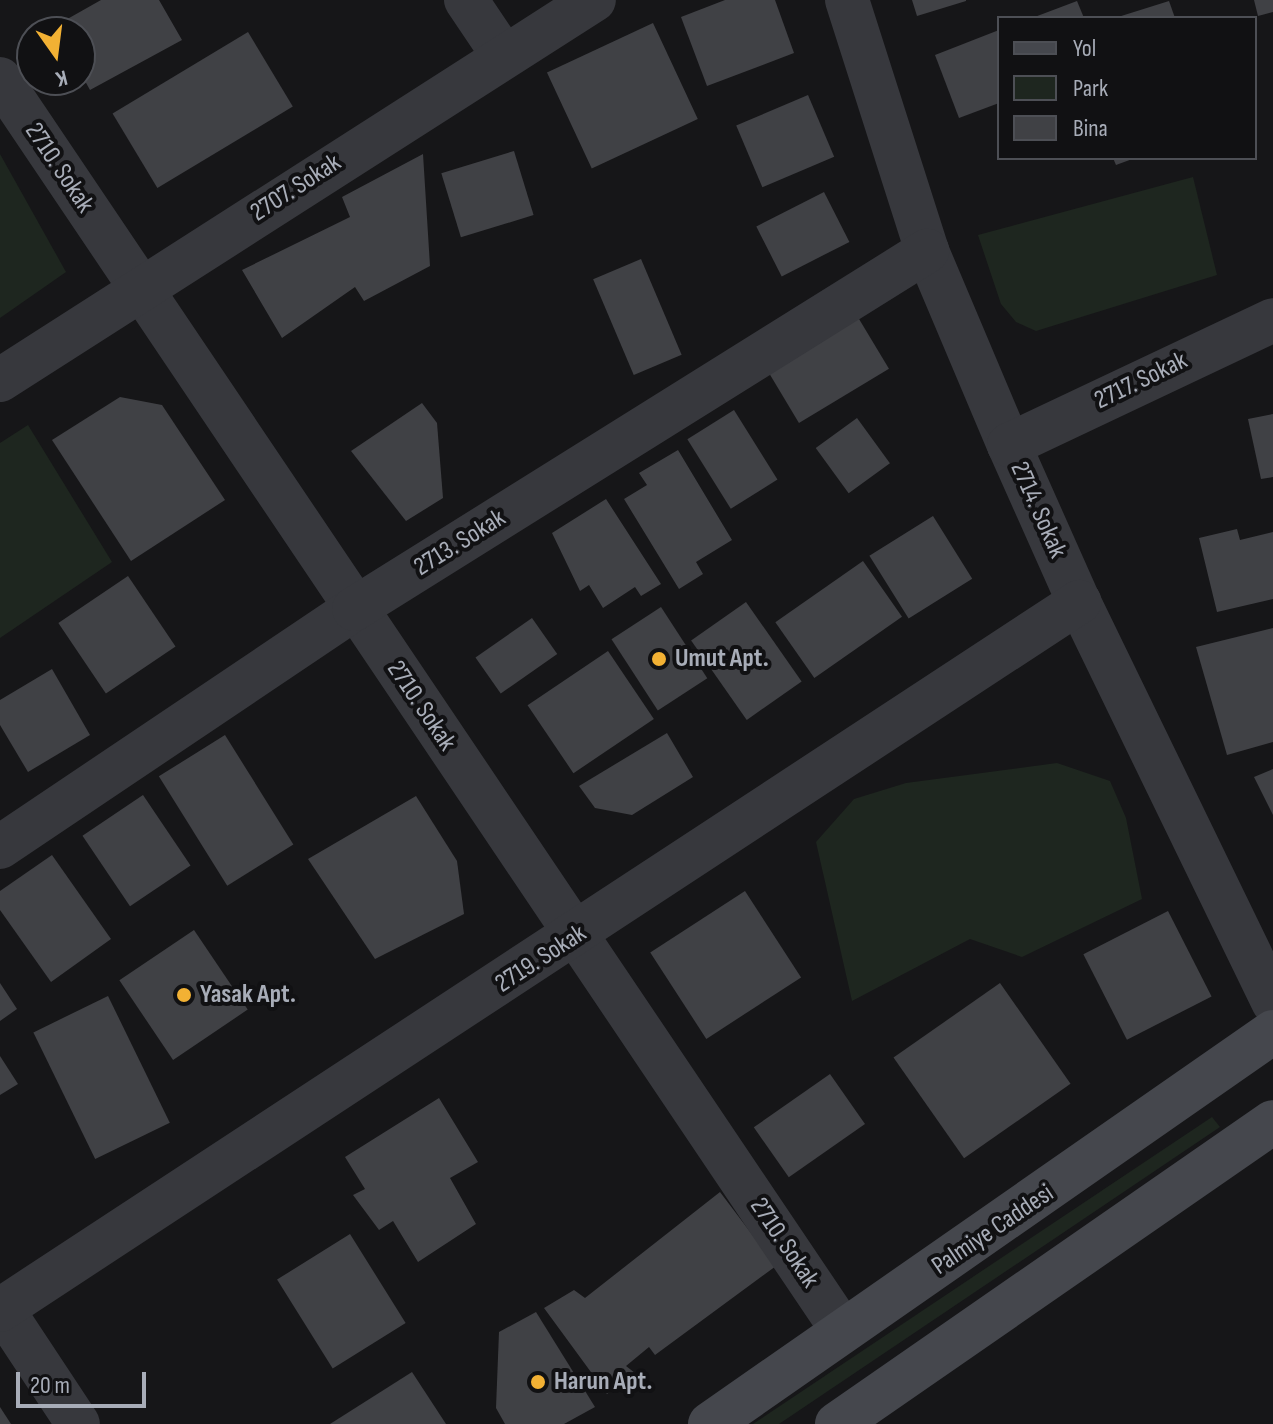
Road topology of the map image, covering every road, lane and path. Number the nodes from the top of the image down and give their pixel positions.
1 (466, 0) edge
2 (594, 0) edge
3 (847, 0) edge
4 (503, 55) junction
5 (0, 79) edge
6 (927, 251) junction
7 (140, 288) junction
8 (1273, 320) edge
9 (0, 380) edge
10 (1009, 445) junction
11 (1079, 602) junction
12 (354, 609) junction
13 (0, 847) edge
14 (577, 935) junction
15 (1273, 1002) edge
16 (1273, 1032) edge
17 (1273, 1122) edge
18 (1, 1308) edge
19 (843, 1331) junction
20 (847, 1421) edge
21 (78, 1424) edge
22 (710, 1424) edge

1 - 4 street
2 - 4 street, 2707. Sokak
3 - 6 street, 2714. Sokak
4 - 7 street, 2707. Sokak
5 - 7 street, 2710. Sokak
6 - 10 street, 2714. Sokak
6 - 12 street, 2713. Sokak
7 - 9 street, 2707. Sokak
7 - 12 street, 2710. Sokak
8 - 10 street, 2717. Sokak
10 - 11 street, 2714. Sokak
11 - 14 street, 2719. Sokak
11 - 15 street, 2714. Sokak
12 - 13 street, 2713. Sokak
12 - 14 street, 2710. Sokak
14 - 18 street, 2719. Sokak
14 - 19 street, 2710. Sokak
16 - 19 main road, Palmiye Caddesi
17 - 20 main road
18 - 21 street
19 - 22 main road, Palmiye Caddesi

